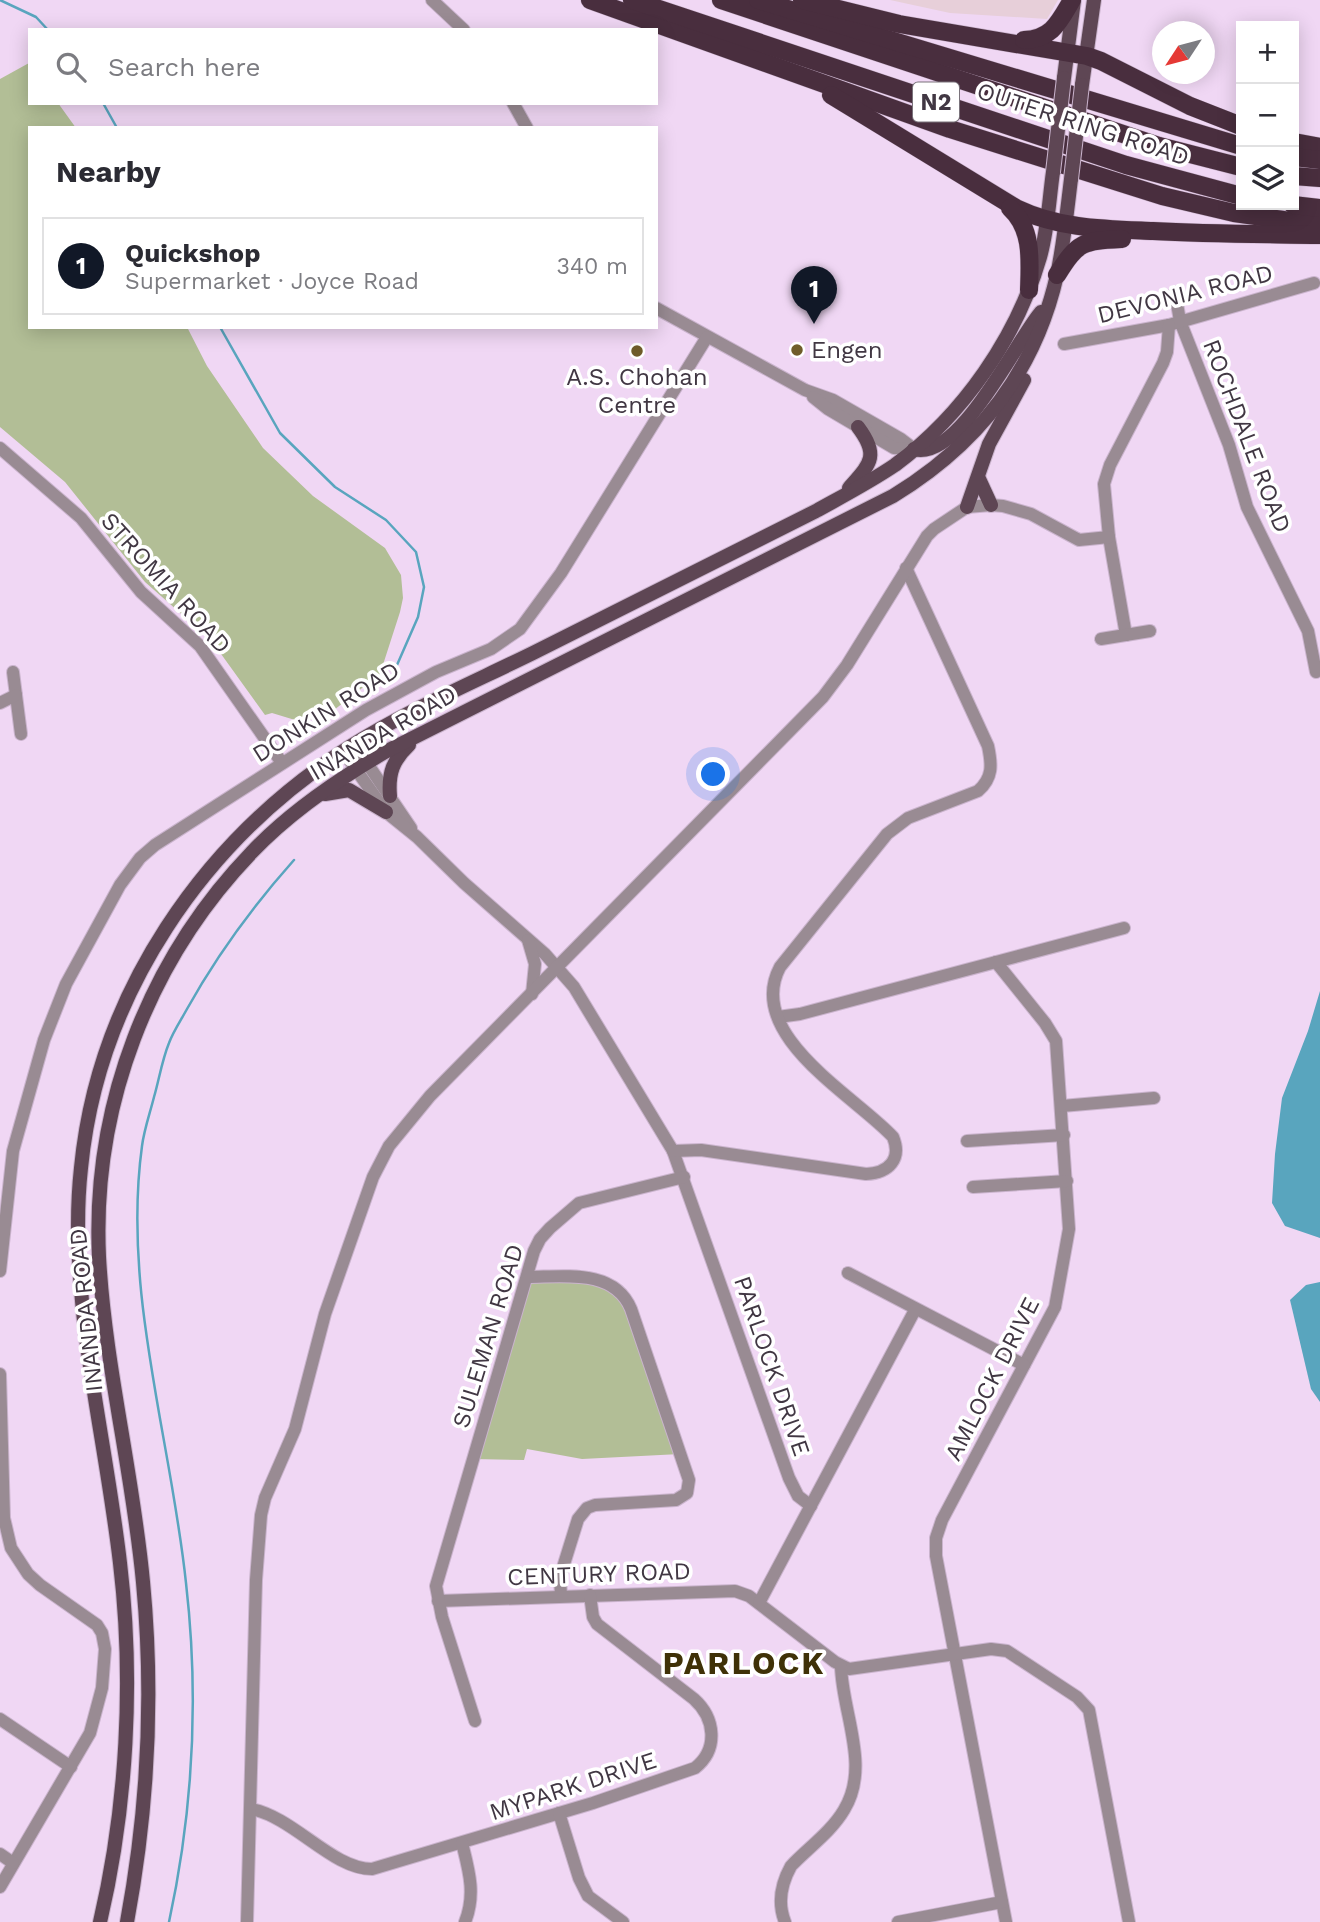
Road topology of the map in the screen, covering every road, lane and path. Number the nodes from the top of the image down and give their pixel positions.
1 (432, 0) edge
2 (590, 0) edge
3 (632, 0) edge
4 (721, 0) edge
5 (758, 0) edge
6 (802, 0) edge
7 (1074, 0) edge
8 (1094, 0) edge
9 (1063, 24) junction
10 (462, 28) edge
11 (996, 40) junction
12 (1068, 52) junction
13 (1087, 57) junction
14 (788, 71) junction
15 (514, 105) edge
16 (1236, 124) edge
17 (526, 126) edge
18 (1299, 143) edge
19 (1236, 144) edge
20 (1320, 147) edge
21 (1299, 158) edge
22 (1320, 160) edge
23 (1236, 166) edge
24 (1299, 176) edge
25 (1320, 178) edge
26 (1236, 195) edge
27 (1001, 199) junction
28 (1299, 206) edge
29 (1320, 208) edge
30 (1047, 221) junction
31 (1065, 225) junction
32 (1320, 225) edge
33 (1206, 234) junction
34 (1320, 235) edge
35 (1057, 275) junction
36 (1314, 283) dead end
37 (1029, 290) junction
38 (1175, 292) dead end
39 (1049, 303) junction
40 (658, 309) edge
41 (1175, 323) junction
42 (707, 337) junction
43 (1064, 344) dead end
44 (805, 390) junction
45 (858, 427) junction
46 (0, 447) edge
47 (914, 449) junction
48 (979, 479) junction
49 (911, 485) junction
50 (841, 497) junction
51 (991, 505) junction
52 (967, 507) junction
53 (1110, 537) junction
54 (905, 568) junction
55 (1150, 631) dead end
56 (1126, 635) junction
57 (1101, 639) dead end
58 (13, 672) dead end
59 (1315, 672) dead end
60 (16, 695) junction
61 (0, 703) edge
62 (21, 734) dead end
63 (417, 736) junction
64 (348, 748) junction
65 (282, 763) junction
66 (361, 766) junction
67 (390, 796) junction
68 (315, 797) junction
69 (386, 812) junction
70 (417, 837) junction
71 (1124, 928) dead end
72 (528, 939) junction
73 (996, 962) junction
74 (558, 966) junction
75 (532, 994) junction
76 (778, 1017) junction
77 (1154, 1098) dead end
78 (1062, 1106) junction
79 (1064, 1135) junction
80 (967, 1141) dead end
81 (6, 1150) edge
82 (673, 1152) junction
83 (684, 1177) junction
84 (1067, 1181) junction
85 (972, 1187) dead end
86 (0, 1271) edge
87 (848, 1273) dead end
88 (527, 1277) junction
89 (915, 1310) junction
90 (1024, 1366) junction
91 (0, 1374) edge
92 (811, 1506) junction
93 (590, 1595) junction
94 (561, 1596) junction
95 (438, 1601) junction
96 (759, 1603) junction
97 (955, 1654) junction
98 (841, 1666) junction
99 (0, 1718) edge
100 (475, 1721) dead end
101 (71, 1767) junction
102 (251, 1808) junction
103 (559, 1813) junction
104 (462, 1843) junction
105 (0, 1854) edge
106 (13, 1863) junction
107 (0, 1887) edge
108 (1002, 1902) junction
109 (100, 1922) edge
110 (127, 1922) edge
111 (247, 1922) edge
112 (465, 1922) edge
113 (623, 1922) edge
114 (785, 1922) edge
115 (898, 1922) edge
116 (1006, 1922) edge
117 (1129, 1922) edge

1 - 10 street
2 - 14 highway
3 - 26 highway, OUTER RING ROAD / N2
4 - 23 highway, OUTER RING ROAD / N2
5 - 19 highway
6 - 11 highway
7 - 9 highway
8 - 13 main road, INANDA ROAD
9 - 11 highway
9 - 12 main road, INANDA ROAD
11 - 12 highway
12 - 13 highway
12 - 30 main road, INANDA ROAD, bridge
13 - 16 highway
13 - 31 main road, INANDA ROAD, bridge
14 - 27 highway
14 - 32 highway
15 - 17 street
18 - 20 highway
21 - 22 highway
24 - 25 highway
27 - 30 highway
27 - 37 highway
28 - 29 highway
30 - 31 highway
30 - 37 main road, INANDA ROAD
31 - 33 highway
31 - 35 main road, INANDA ROAD
33 - 34 highway
33 - 35 highway
35 - 39 main road, INANDA ROAD
36 - 41 street, DEVONIA ROAD
37 - 47 main road, INANDA ROAD
38 - 41 street, ROCHDALE ROAD
39 - 47 main road
39 - 48 main road
39 - 49 main road, INANDA ROAD
40 - 42 street
41 - 43 street, DEVONIA ROAD
41 - 53 street
41 - 59 street, ROCHDALE ROAD
42 - 44 street
42 - 65 street, DONKIN ROAD
44 - 45 street
44 - 47 street
45 - 47 street
45 - 50 main road
46 - 65 street, STROMIA ROAD
47 - 49 main road
47 - 50 main road, INANDA ROAD
48 - 51 main road
48 - 52 main road
49 - 63 main road, INANDA ROAD
50 - 64 main road, INANDA ROAD
51 - 52 street
51 - 53 street
52 - 54 street
53 - 56 street
54 - 74 street
54 - 76 street
55 - 56 street
56 - 57 street
58 - 60 street
60 - 61 street
60 - 62 street
63 - 66 main road, INANDA ROAD
63 - 67 main road
64 - 66 street, PARLOCK DRIVE
64 - 109 main road, INANDA ROAD
65 - 81 street, DONKIN ROAD
66 - 67 street, PARLOCK DRIVE
66 - 68 main road, INANDA ROAD
66 - 69 street, PARLOCK DRIVE
67 - 70 street, PARLOCK DRIVE
68 - 69 main road
68 - 110 main road, INANDA ROAD
69 - 70 street, PARLOCK DRIVE
70 - 72 street, PARLOCK DRIVE
71 - 73 street
72 - 74 street, PARLOCK DRIVE
72 - 75 street
73 - 76 street
73 - 78 street, AMLOCK DRIVE
74 - 75 street
74 - 82 street, PARLOCK DRIVE
75 - 102 street
76 - 82 street
77 - 78 street
78 - 79 street, AMLOCK DRIVE
79 - 80 street
79 - 84 street, AMLOCK DRIVE
81 - 86 street, DONKIN ROAD
82 - 83 street, PARLOCK DRIVE
83 - 88 street, SULEMAN ROAD
83 - 92 street, PARLOCK DRIVE
84 - 85 street
84 - 90 street, AMLOCK DRIVE
87 - 89 street
88 - 94 street
88 - 95 street, SULEMAN ROAD
89 - 90 street
89 - 92 street
90 - 97 street, AMLOCK DRIVE
91 - 101 street
92 - 96 street
93 - 94 street, CENTURY ROAD
93 - 96 street, CENTURY ROAD
93 - 103 street, MYPARK DRIVE
94 - 95 street, CENTURY ROAD
95 - 100 street
96 - 98 street
97 - 98 street
97 - 108 street, AMLOCK DRIVE
97 - 117 street
98 - 114 street
99 - 101 street
101 - 106 street
102 - 104 street, MYPARK DRIVE
102 - 111 street
103 - 104 street, MYPARK DRIVE
103 - 113 street
104 - 112 street
105 - 106 street
106 - 107 street
108 - 115 street
108 - 116 street, AMLOCK DRIVE

